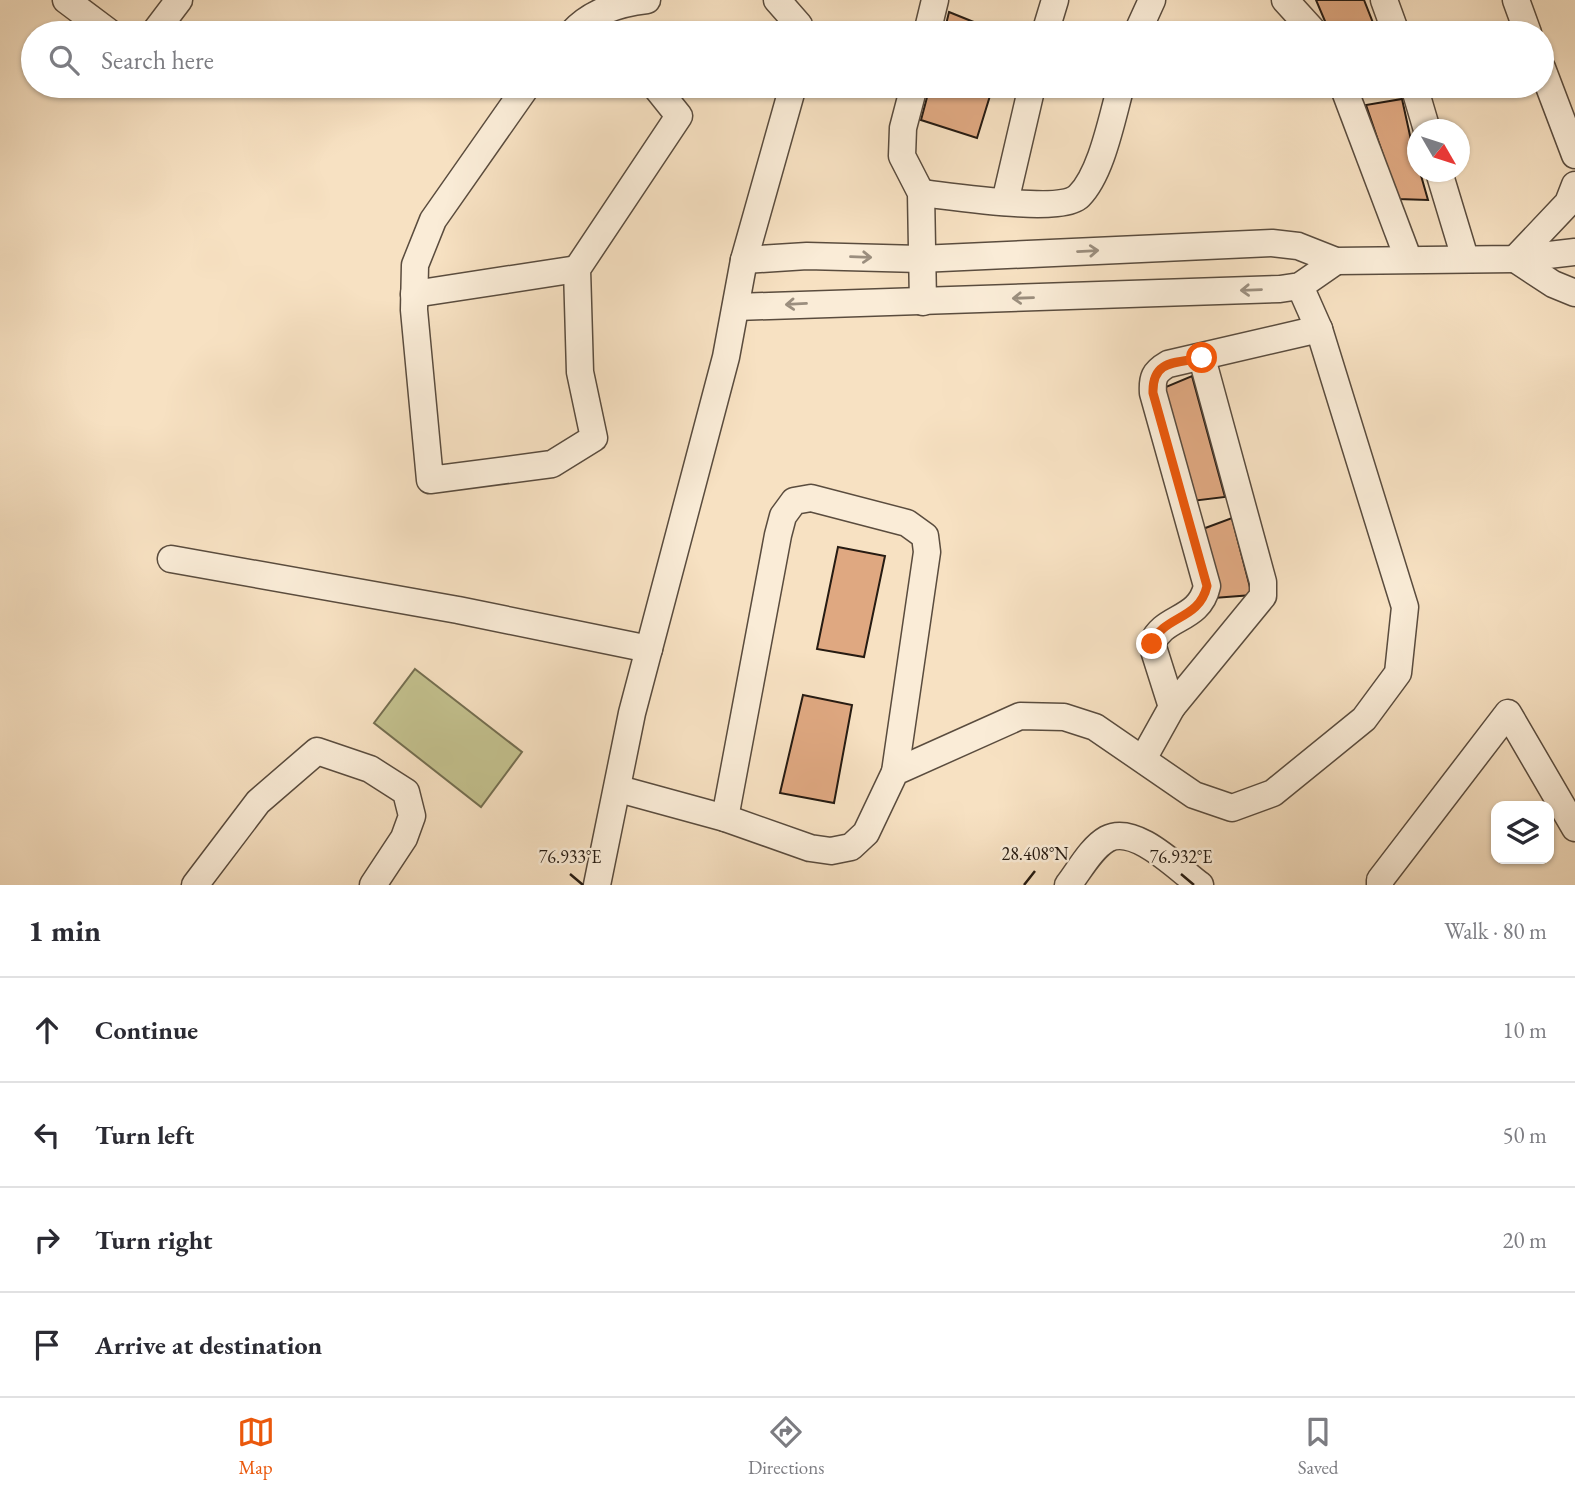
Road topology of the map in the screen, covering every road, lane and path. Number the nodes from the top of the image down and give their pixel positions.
1 (66, 0) edge
2 (179, 0) edge
3 (647, 0) edge
4 (777, 0) edge
5 (935, 0) edge
6 (1055, 0) edge
7 (1153, 0) edge
8 (1285, 0) edge
9 (1384, 0) edge
10 (1516, 0) edge
11 (94, 21) edge
12 (163, 21) edge
13 (583, 21) edge
14 (795, 21) edge
15 (930, 21) edge
16 (1049, 21) edge
17 (1143, 21) edge
18 (1304, 21) edge
19 (1392, 21) edge
20 (1524, 21) edge
21 (519, 98) edge
22 (665, 98) edge
23 (790, 98) edge
24 (911, 98) edge
25 (1029, 98) edge
26 (1117, 98) edge
27 (1348, 98) edge
28 (1418, 98) edge
29 (1553, 98) edge
30 (1424, 119) edge
31 (1575, 155) edge
32 (1443, 182) edge
33 (1575, 185) edge
34 (920, 193) junction
35 (1006, 202) junction
36 (1575, 252) edge
37 (1408, 258) junction
38 (1465, 258) junction
39 (920, 259) junction
40 (1515, 259) junction
41 (744, 260) junction
42 (1336, 261) junction
43 (577, 269) junction
44 (1300, 286) junction
45 (1575, 293) edge
46 (415, 294) junction
47 (923, 302) junction
48 (736, 307) junction
49 (1319, 329) junction
50 (1202, 358) junction
51 (171, 559) dead end
52 (649, 649) junction
53 (1172, 707) junction
54 (1143, 759) junction
55 (895, 772) junction
56 (619, 789) junction
57 (725, 818) junction
58 (1575, 828) edge
59 (195, 885) edge
60 (373, 885) edge
61 (597, 885) edge
62 (1068, 885) edge
63 (1200, 885) edge
64 (1380, 885) edge

1 - 11 street
2 - 12 street
3 - 13 street
4 - 14 street
5 - 15 street
6 - 16 street
7 - 17 street
8 - 18 street
9 - 19 street
10 - 20 street
21 - 46 street
22 - 43 street
23 - 41 street
24 - 34 street
25 - 35 street
26 - 35 street
27 - 37 street
28 - 30 street
29 - 31 street
32 - 38 street
33 - 40 street
34 - 35 street
34 - 39 street
36 - 40 street
37 - 38 street
37 - 42 street
38 - 40 street
41 -> 39 street
39 -> 42 street
39 - 47 street
40 - 45 street
41 - 48 street
42 - 44 street
43 - 46 street
43 - 46 street
44 -> 47 street
44 - 49 street
47 -> 48 street
48 - 52 street
49 - 50 street
49 - 54 street
50 - 53 street
50 - 53 street
51 - 52 street
52 - 56 street
53 - 54 street
54 - 55 street
55 - 57 street
55 - 57 street
56 - 57 street
56 - 61 street
58 - 64 street
59 - 60 street
62 - 63 street

